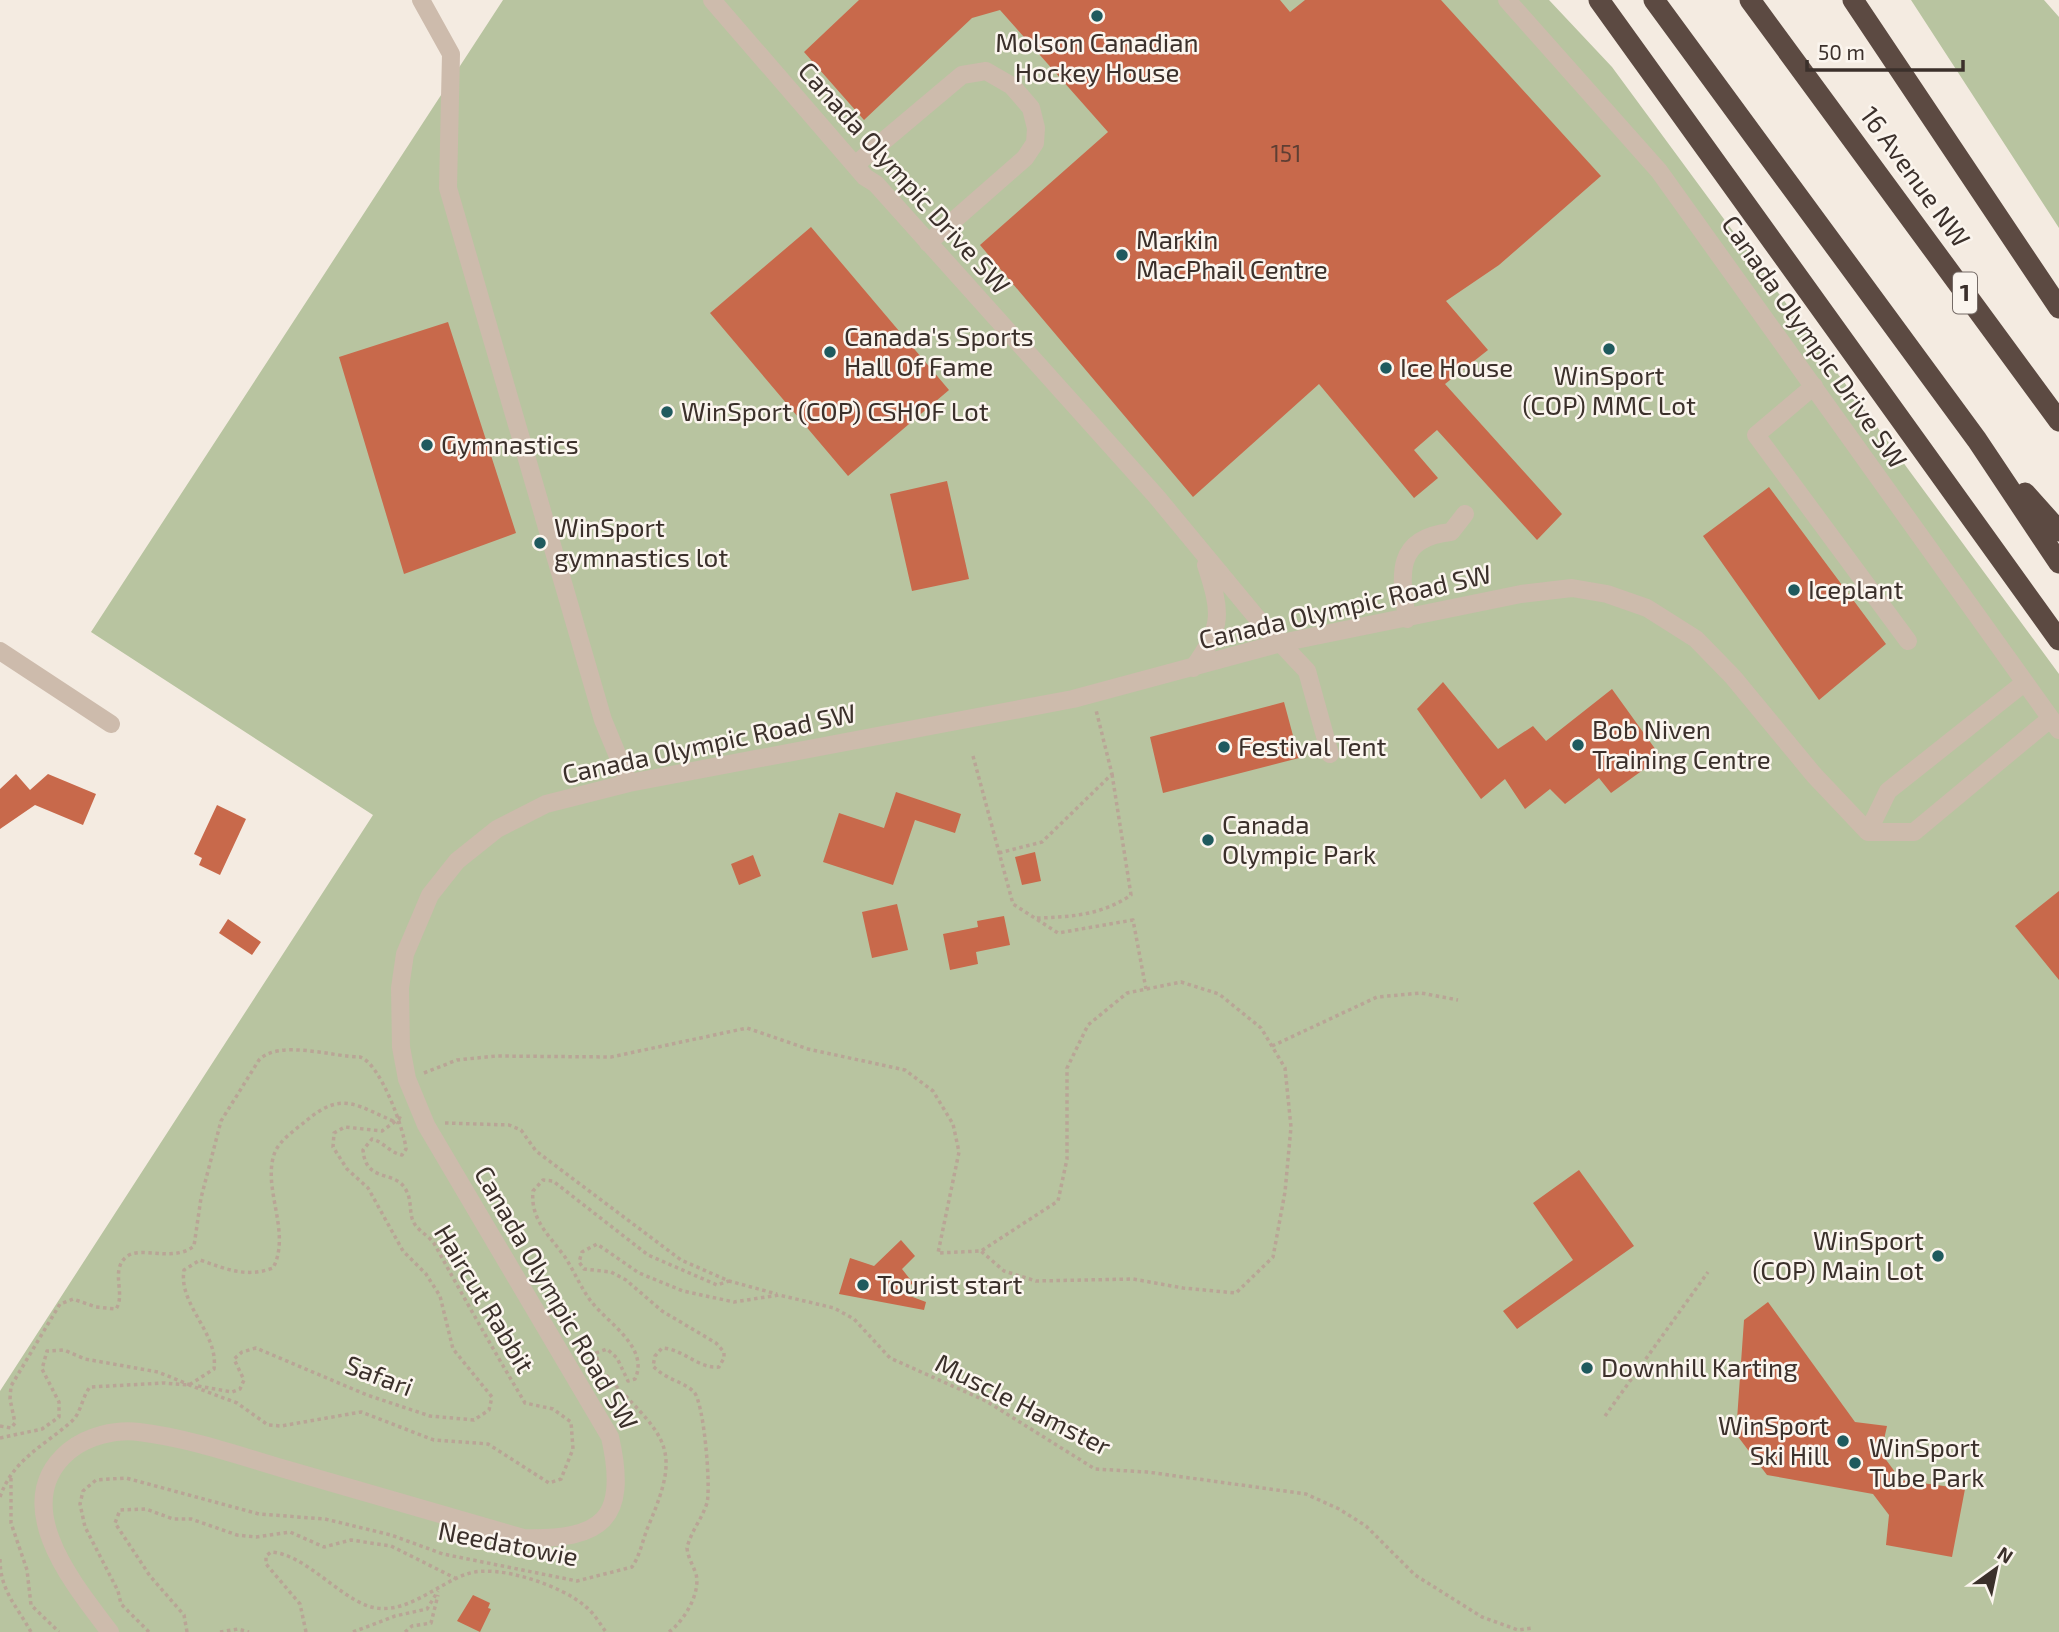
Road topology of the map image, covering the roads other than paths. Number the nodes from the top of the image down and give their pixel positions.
1 (421, 0) edge
2 (712, 0) edge
3 (1507, 0) edge
4 (1599, 0) edge
5 (1654, 0) edge
6 (1751, 0) edge
7 (1853, 0) edge
8 (855, 165) junction
9 (928, 243) junction
10 (2059, 308) edge
11 (1814, 386) junction
12 (2059, 421) edge
13 (1977, 440) junction
14 (1465, 514) dead end
15 (2059, 531) edge
16 (1203, 555) junction
17 (2059, 563) edge
18 (1407, 619) junction
19 (2059, 640) edge
20 (1908, 641) dead end
21 (1281, 643) junction
22 (0, 651) edge
23 (1193, 668) junction
24 (2024, 683) junction
25 (111, 724) dead end
26 (2055, 725) edge
27 (1330, 754) dead end
28 (629, 783) junction
29 (1868, 832) junction
30 (110, 1632) edge

1 - 28 street
2 - 8 street, Canada Olympic Drive SW
3 - 11 street, Canada Olympic Drive SW
4 - 19 highway
5 - 13 highway
6 - 12 highway, 16 Avenue NW / 1
7 - 10 highway, 16 Avenue NW
8 - 9 street, Canada Olympic Drive SW
8 - 9 street
9 - 16 street, Canada Olympic Drive SW
11 - 20 street
11 - 24 street, Canada Olympic Drive SW
13 - 15 highway
13 - 17 highway
14 - 18 street
16 - 21 street, Canada Olympic Drive SW
16 - 23 street
18 - 21 street, Canada Olympic Road SW
18 - 29 street, Canada Olympic Road SW
21 - 23 street, Canada Olympic Road SW
21 - 27 street, Canada Olympic Drive SW
22 - 25 street
23 - 28 street, Canada Olympic Road SW
24 - 26 street, Canada Olympic Drive SW
24 - 29 street
26 - 29 street
28 - 30 street, Canada Olympic Road SW

